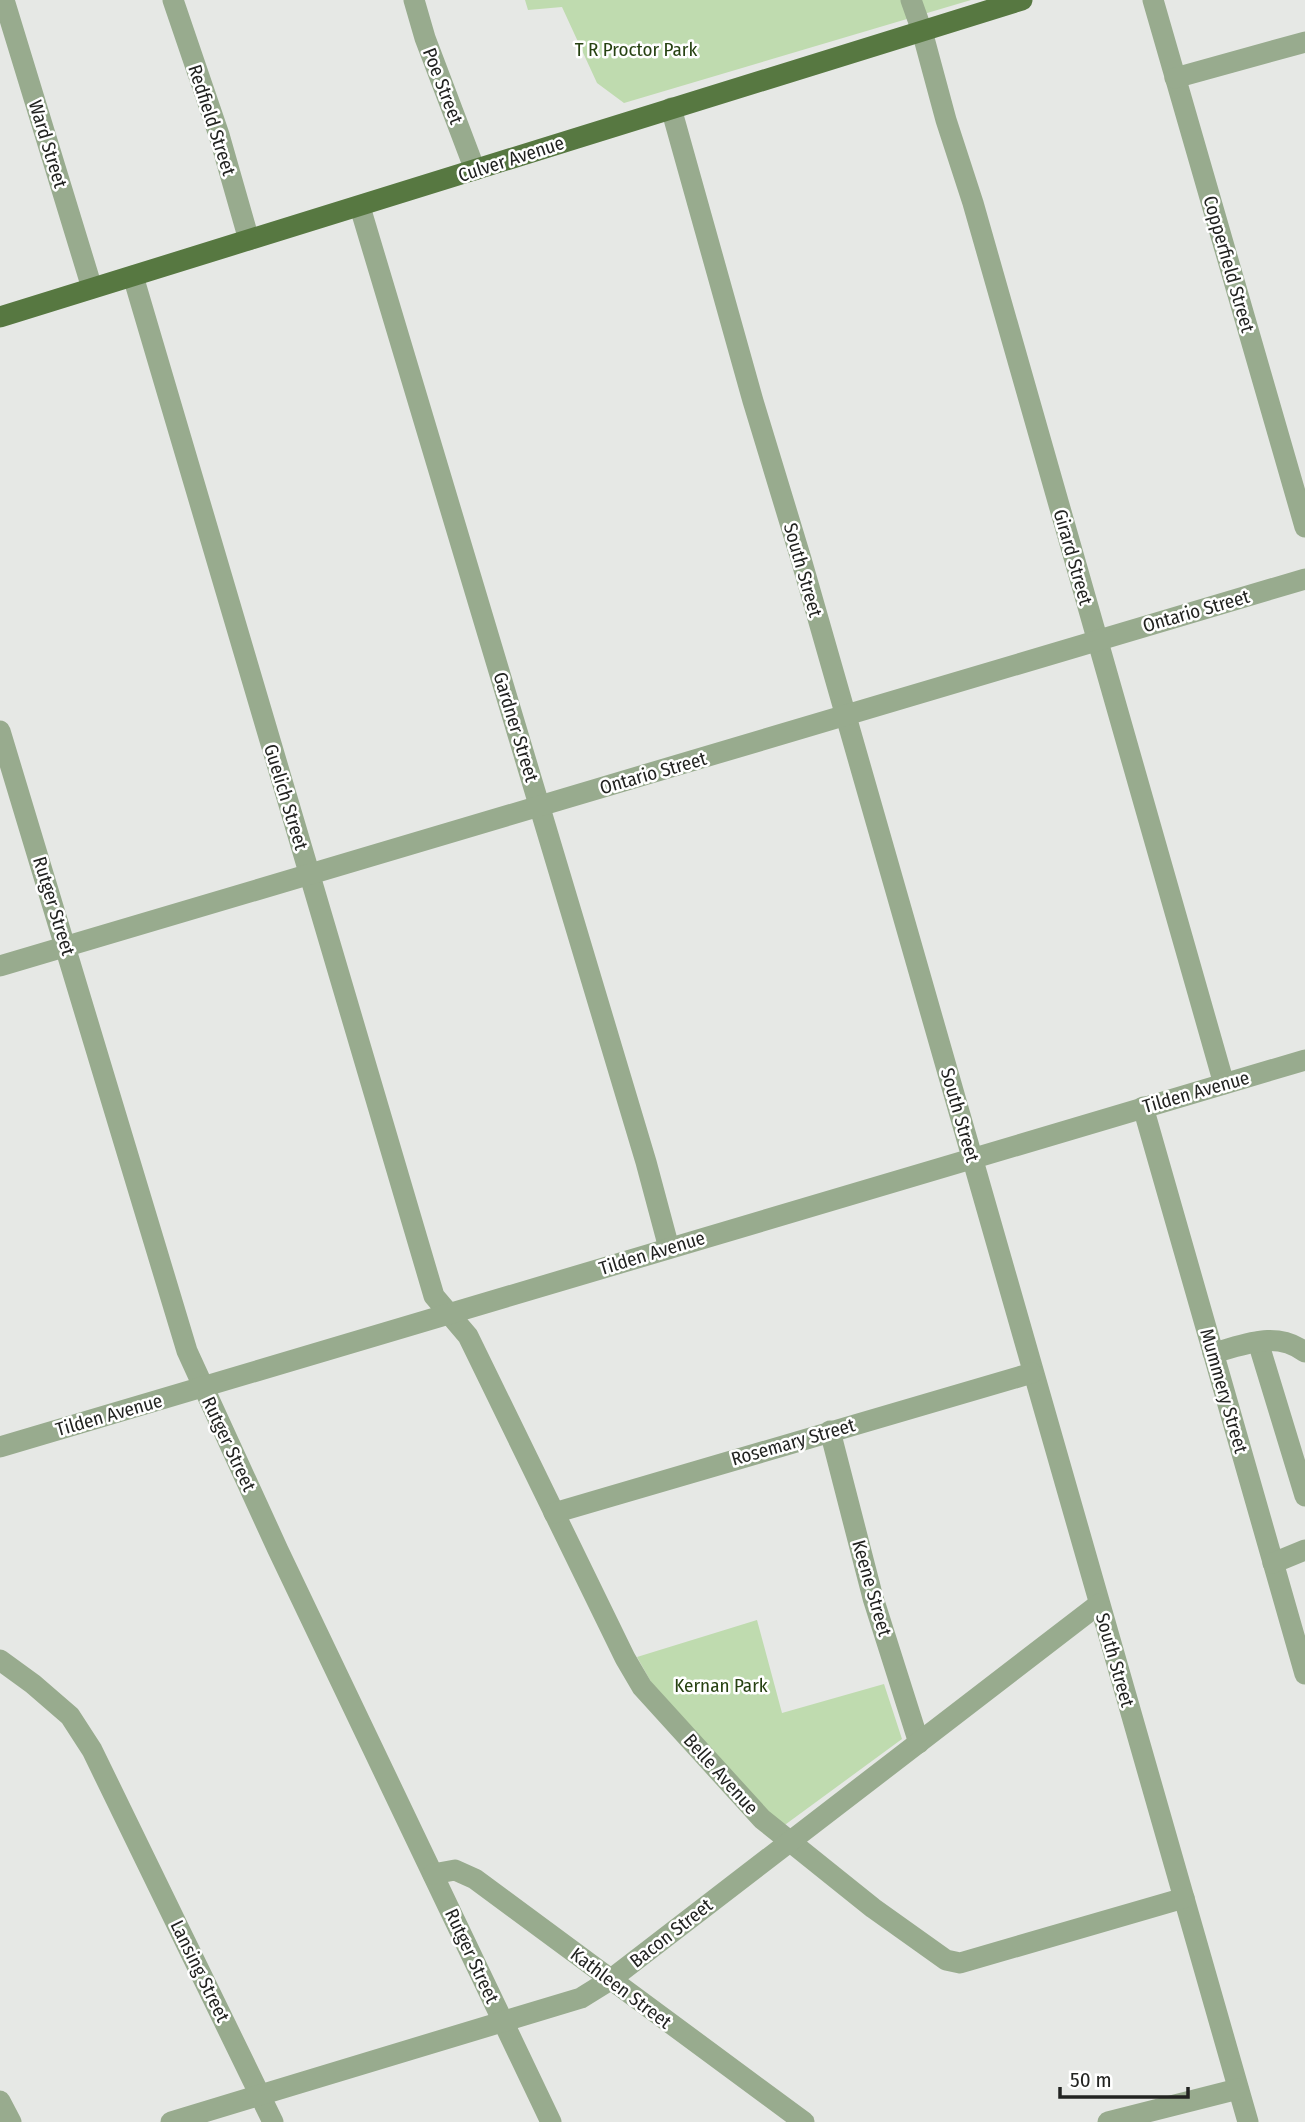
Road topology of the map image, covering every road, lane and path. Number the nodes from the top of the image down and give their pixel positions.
1 (4, 0) edge
2 (173, 0) edge
3 (414, 0) edge
4 (911, 0) edge
5 (1023, 0) edge
6 (1153, 0) edge
7 (922, 31) junction
8 (1305, 42) edge
9 (1175, 78) junction
10 (671, 108) junction
11 (475, 170) junction
12 (360, 207) junction
13 (249, 240) junction
14 (133, 276) junction
15 (92, 288) junction
16 (0, 317) edge
17 (1305, 527) edge
18 (1305, 579) edge
19 (1096, 640) junction
20 (844, 716) junction
21 (0, 730) edge
22 (540, 806) junction
23 (310, 874) junction
24 (66, 946) junction
25 (0, 966) edge
26 (1305, 1060) edge
27 (1224, 1084) junction
28 (1143, 1107) junction
29 (972, 1158) junction
30 (669, 1248) junction
31 (448, 1314) junction
32 (1258, 1342) junction
33 (1305, 1352) edge
34 (1213, 1353) junction
35 (1032, 1373) junction
36 (203, 1388) junction
37 (830, 1431) junction
38 (0, 1447) edge
39 (1305, 1496) edge
40 (554, 1513) junction
41 (1305, 1550) edge
42 (1273, 1563) junction
43 (1099, 1604) junction
44 (0, 1660) edge
45 (1305, 1674) edge
46 (919, 1743) junction
47 (789, 1842) junction
48 (433, 1874) junction
49 (1184, 1898) junction
50 (610, 1980) junction
51 (503, 2021) junction
52 (1238, 2089) junction
53 (260, 2095) junction
54 (0, 2101) edge
55 (10, 2122) edge
56 (171, 2122) edge
57 (273, 2122) edge
58 (551, 2122) edge
59 (804, 2122) edge
60 (1108, 2122) edge
61 (1248, 2122) edge

1 - 15 street, Ward Street
2 - 13 street, Redfield Street
3 - 11 street, Poe Street
4 - 7 street, Girard Street
5 - 7 main road, Culver Avenue
6 - 9 street, Copperfield Street
7 - 10 main road, Culver Avenue
7 - 19 street, Girard Street
8 - 9 street
9 - 17 street, Copperfield Street
10 - 11 main road, Culver Avenue
10 - 20 street, South Street
11 - 12 main road, Culver Avenue
12 - 13 main road, Culver Avenue
12 - 22 street, Gardner Street
13 - 14 main road, Culver Avenue
14 - 15 main road, Culver Avenue
14 - 23 street, Guelich Street
15 - 16 main road, Culver Avenue
18 - 19 street, Ontario Street
19 - 20 street, Ontario Street
19 - 27 street, Girard Street
20 - 22 street, Ontario Street
20 - 29 street, South Street
21 - 24 street, Rutger Street
22 - 23 street, Ontario Street
22 - 30 street, Gardner Street
23 - 24 street, Ontario Street
23 - 31 street, Guelich Street
24 - 25 street, Ontario Street
24 - 36 street, Rutger Street
26 - 27 street, Tilden Avenue
27 - 28 street, Tilden Avenue
28 - 29 street, Tilden Avenue
28 - 34 street, Mummery Street
29 - 30 street, Tilden Avenue
29 - 35 street, South Street
30 - 31 street, Tilden Avenue
31 - 36 street, Tilden Avenue
31 - 40 street, Belle Avenue
32 - 33 street
32 - 34 street
32 - 39 street
34 - 42 street, Mummery Street
35 - 37 street, Rosemary Street
35 - 43 street, South Street
36 - 38 street, Tilden Avenue
36 - 48 street, Rutger Street
37 - 40 street, Rosemary Street
37 - 46 street, Keene Street
40 - 47 street, Belle Avenue
41 - 42 street
42 - 45 street, Mummery Street
43 - 46 street, Bacon Street
43 - 49 street, South Street
44 - 53 street, Lansing Street
46 - 47 street, Bacon Street
47 - 49 street, Belle Avenue
47 - 50 street, Bacon Street
48 - 50 street, Kathleen Street
48 - 51 street, Rutger Street
49 - 52 street, South Street
50 - 51 street, Bacon Street
50 - 59 street, Kathleen Street
51 - 53 street, Bacon Street
51 - 58 street, Rutger Street
52 - 60 street
52 - 61 street, South Street
53 - 56 street, Bacon Street
53 - 57 street, Lansing Street
54 - 55 street

